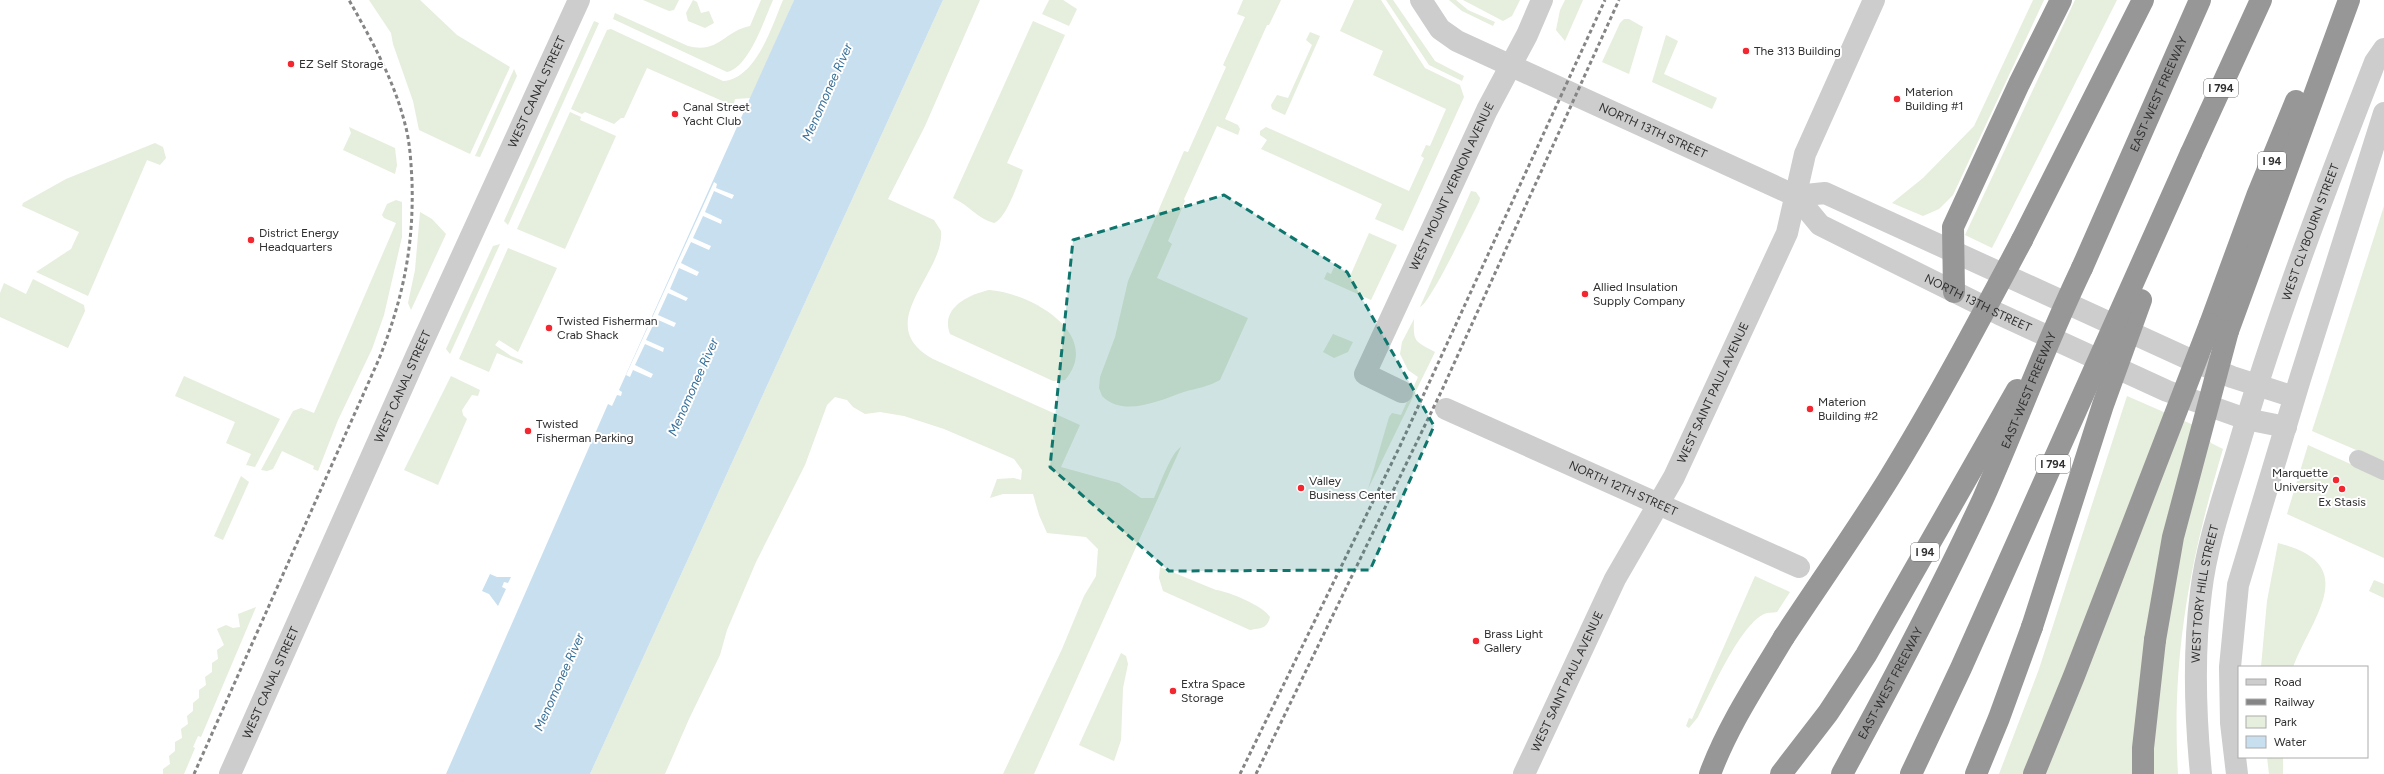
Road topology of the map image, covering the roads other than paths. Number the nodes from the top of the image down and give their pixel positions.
1 (579, 0) edge
2 (1421, 0) edge
3 (1542, 0) edge
4 (1874, 0) edge
5 (2061, 0) edge
6 (2143, 0) edge
7 (2200, 0) edge
8 (2261, 0) edge
9 (2340, 0) edge
10 (2349, 0) edge
11 (2384, 49) edge
12 (1511, 65) junction
13 (2384, 113) edge
14 (2192, 154) junction
15 (1796, 196) junction
16 (1953, 252) junction
17 (1954, 292) junction
18 (2056, 321) junction
19 (2219, 327) junction
20 (2258, 386) junction
21 (1402, 392) dead end
22 (2294, 397) junction
23 (1446, 409) dead end
24 (2246, 419) junction
25 (2286, 427) junction
26 (2358, 459) dead end
27 (2384, 471) edge
28 (1658, 504) junction
29 (1799, 567) dead end
30 (230, 774) edge
31 (1524, 774) edge
32 (1710, 774) edge
33 (1781, 774) edge
34 (1842, 774) edge
35 (1911, 774) edge
36 (1976, 774) edge
37 (2034, 774) edge
38 (2143, 774) edge
39 (2201, 774) edge
40 (2238, 774) edge

1 - 30 street, WEST CANAL STREET
2 - 12 street, NORTH 13TH STREET
3 - 12 street, WEST MOUNT VERNON AVENUE
4 - 15 street, WEST SAINT PAUL AVENUE
5 - 16 highway
6 - 32 highway, bridge
7 - 18 highway, EAST-WEST FREEWAY / I 94, bridge
8 - 14 highway, I 794
9 - 19 highway, I 94
10 - 19 highway
11 - 20 street, WEST CLYBOURN STREET
12 - 15 street, NORTH 13TH STREET
12 - 21 street, WEST MOUNT VERNON AVENUE
13 - 22 street
14 - 35 highway, I 794, bridge
14 - 36 highway, bridge
15 - 16 street
15 - 17 street, NORTH 13TH STREET
15 - 28 street, WEST SAINT PAUL AVENUE
16 - 17 highway
16 - 20 street
17 - 24 street, NORTH 13TH STREET
18 - 33 highway, I 94, bridge
18 - 34 highway, EAST-WEST FREEWAY, bridge
19 - 37 highway, I 94, bridge
19 - 38 highway, bridge
20 - 22 street
20 - 24 street, WEST CLYBOURN STREET
22 - 25 street
23 - 28 street, NORTH 12TH STREET
24 - 25 street, NORTH 13TH STREET
24 - 39 street, WEST TORY HILL STREET
25 - 40 street
26 - 27 street
28 - 29 street, NORTH 12TH STREET
28 - 31 street, WEST SAINT PAUL AVENUE

